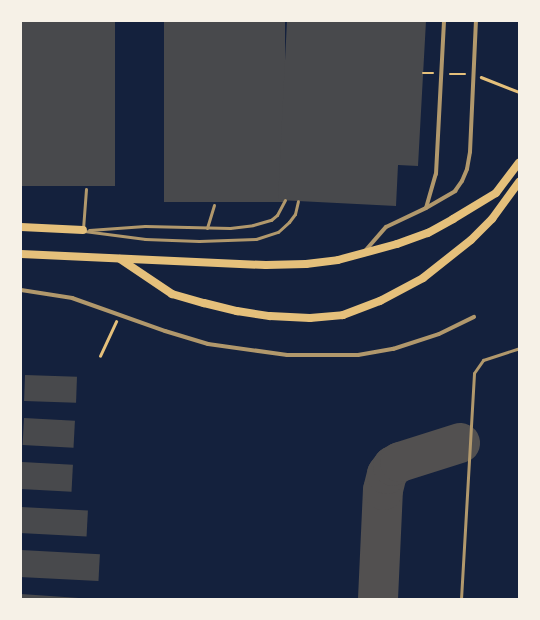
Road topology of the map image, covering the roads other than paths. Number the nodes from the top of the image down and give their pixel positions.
1 (444, 21) edge
2 (476, 21) edge
3 (519, 163) edge
4 (519, 182) edge
5 (86, 189) dead end
6 (285, 200) dead end
7 (298, 201) dead end
8 (214, 205) dead end
9 (426, 208) junction
10 (21, 227) edge
11 (206, 228) junction
12 (83, 230) junction
13 (21, 254) edge
14 (362, 255) junction
15 (119, 259) junction
16 (21, 290) edge
17 (474, 317) dead end
18 (519, 348) edge
19 (461, 599) edge

1 - 9 street
2 - 9 street
3 - 14 main road
4 - 15 main road
5 - 12 lane
6 - 11 lane
7 - 12 lane
8 - 11 lane
9 - 14 street
10 - 12 main road
11 - 12 lane
13 - 15 main road
14 - 15 main road
16 - 17 street
18 - 19 lane

